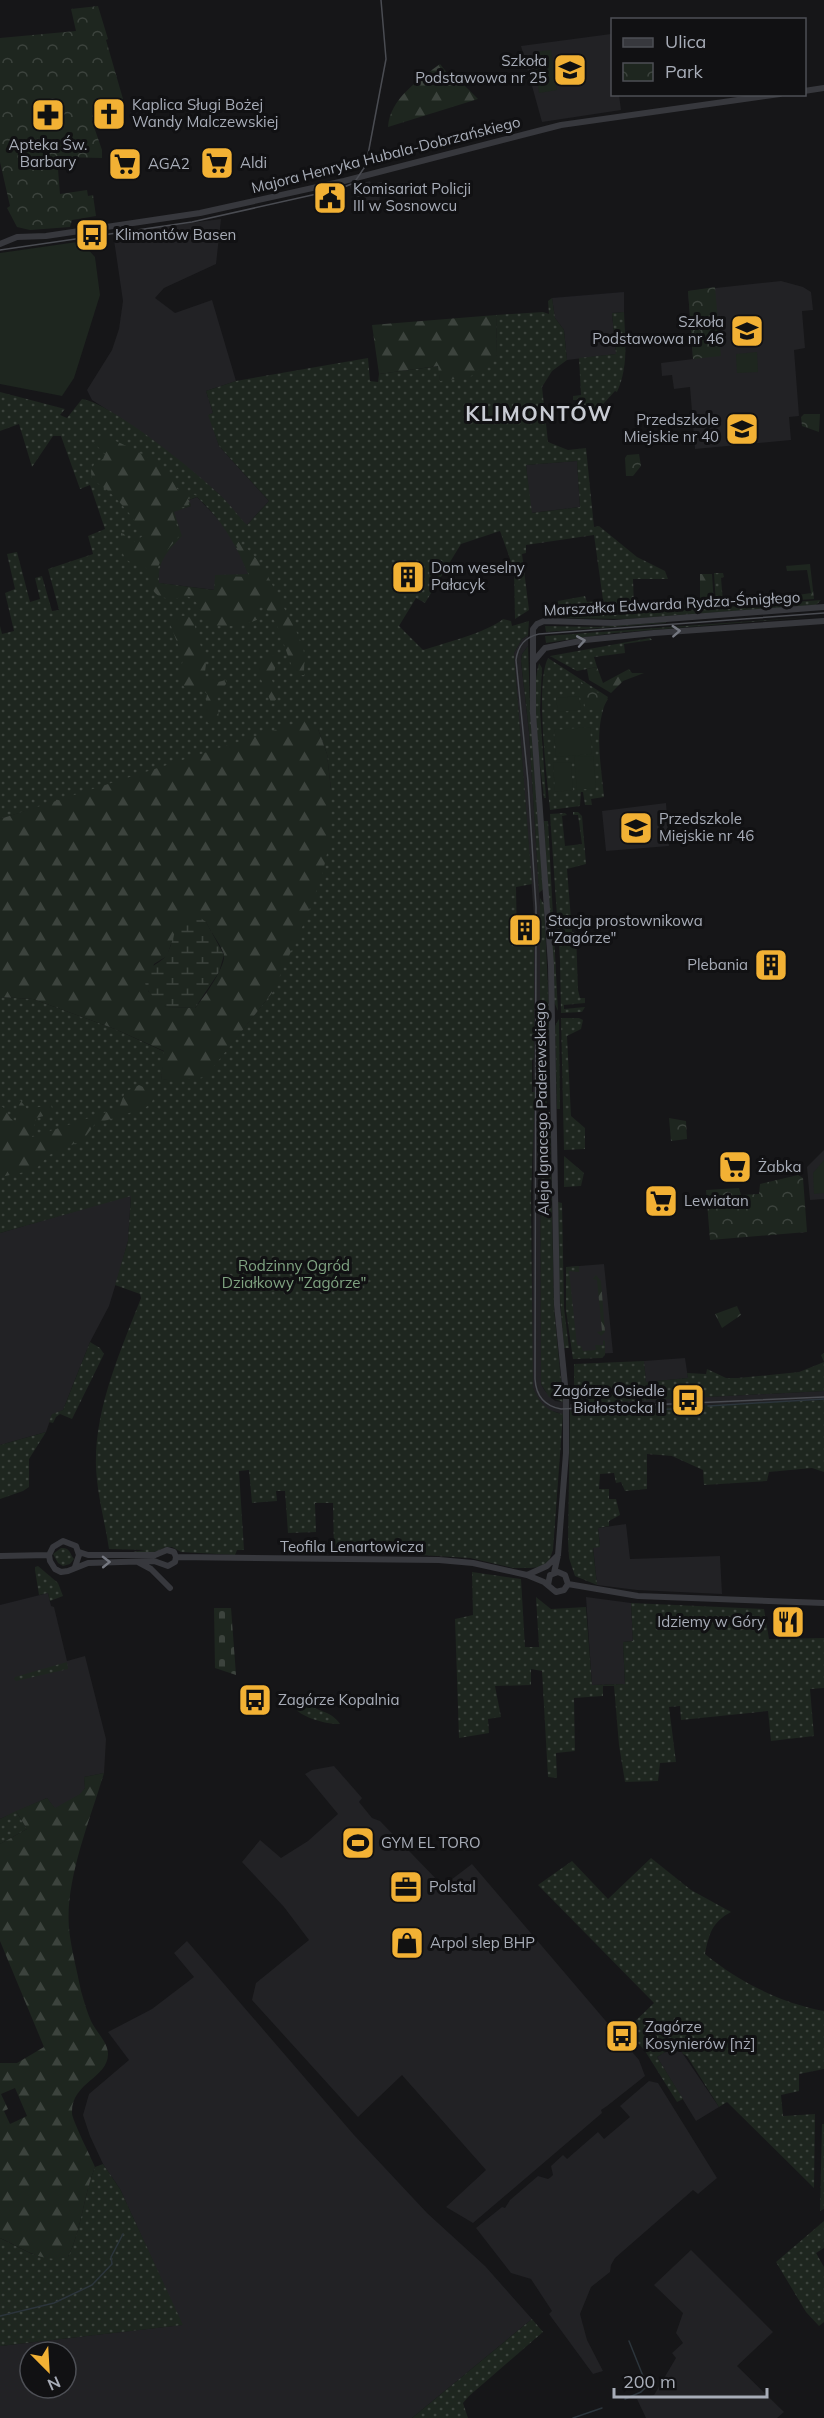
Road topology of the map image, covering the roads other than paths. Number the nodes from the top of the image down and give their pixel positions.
1 (824, 88) edge
2 (806, 91) edge
3 (766, 96) edge
4 (0, 244) edge
5 (824, 607) edge
6 (824, 621) edge
7 (533, 639) junction
8 (545, 648) junction
9 (532, 662) junction
10 (79, 1552) junction
11 (160, 1554) junction
12 (49, 1555) junction
13 (558, 1555) junction
14 (0, 1556) edge
15 (176, 1557) junction
16 (138, 1562) junction
17 (160, 1562) junction
18 (75, 1567) junction
19 (556, 1573) junction
20 (527, 1575) junction
21 (568, 1584) junction
22 (548, 1585) junction
23 (170, 1588) dead end
24 (824, 1603) edge

1 - 2 street
3 - 4 street, Majora Henryka Hubala-Dobrzańskiego
5 - 7 street, Marszałka Edwarda Rydza-Śmigłego
8 -> 6 street, Marszałka Edwarda Rydza-Śmigłego
7 - 8 street, Marszałka Edwarda Rydza-Śmigłego
7 - 9 street, Marszałka Edwarda Rydza-Śmigłego
8 - 9 street
9 - 13 street, Aleja Ignacego Paderewskiego
10 - 11 street
10 - 12 street
10 - 18 street
11 - 15 street
11 - 17 street
12 - 14 street
12 - 18 street
13 - 19 street, Aleja Ignacego Paderewskiego
13 - 20 street
15 - 17 street
15 - 20 street, Teofila Lenartowicza
16 - 17 street
18 -> 16 street
16 - 23 street
19 - 20 street, Teofila Lenartowicza
19 - 21 street
19 - 22 street
20 - 22 street, Teofila Lenartowicza
21 - 22 street
21 - 24 street

